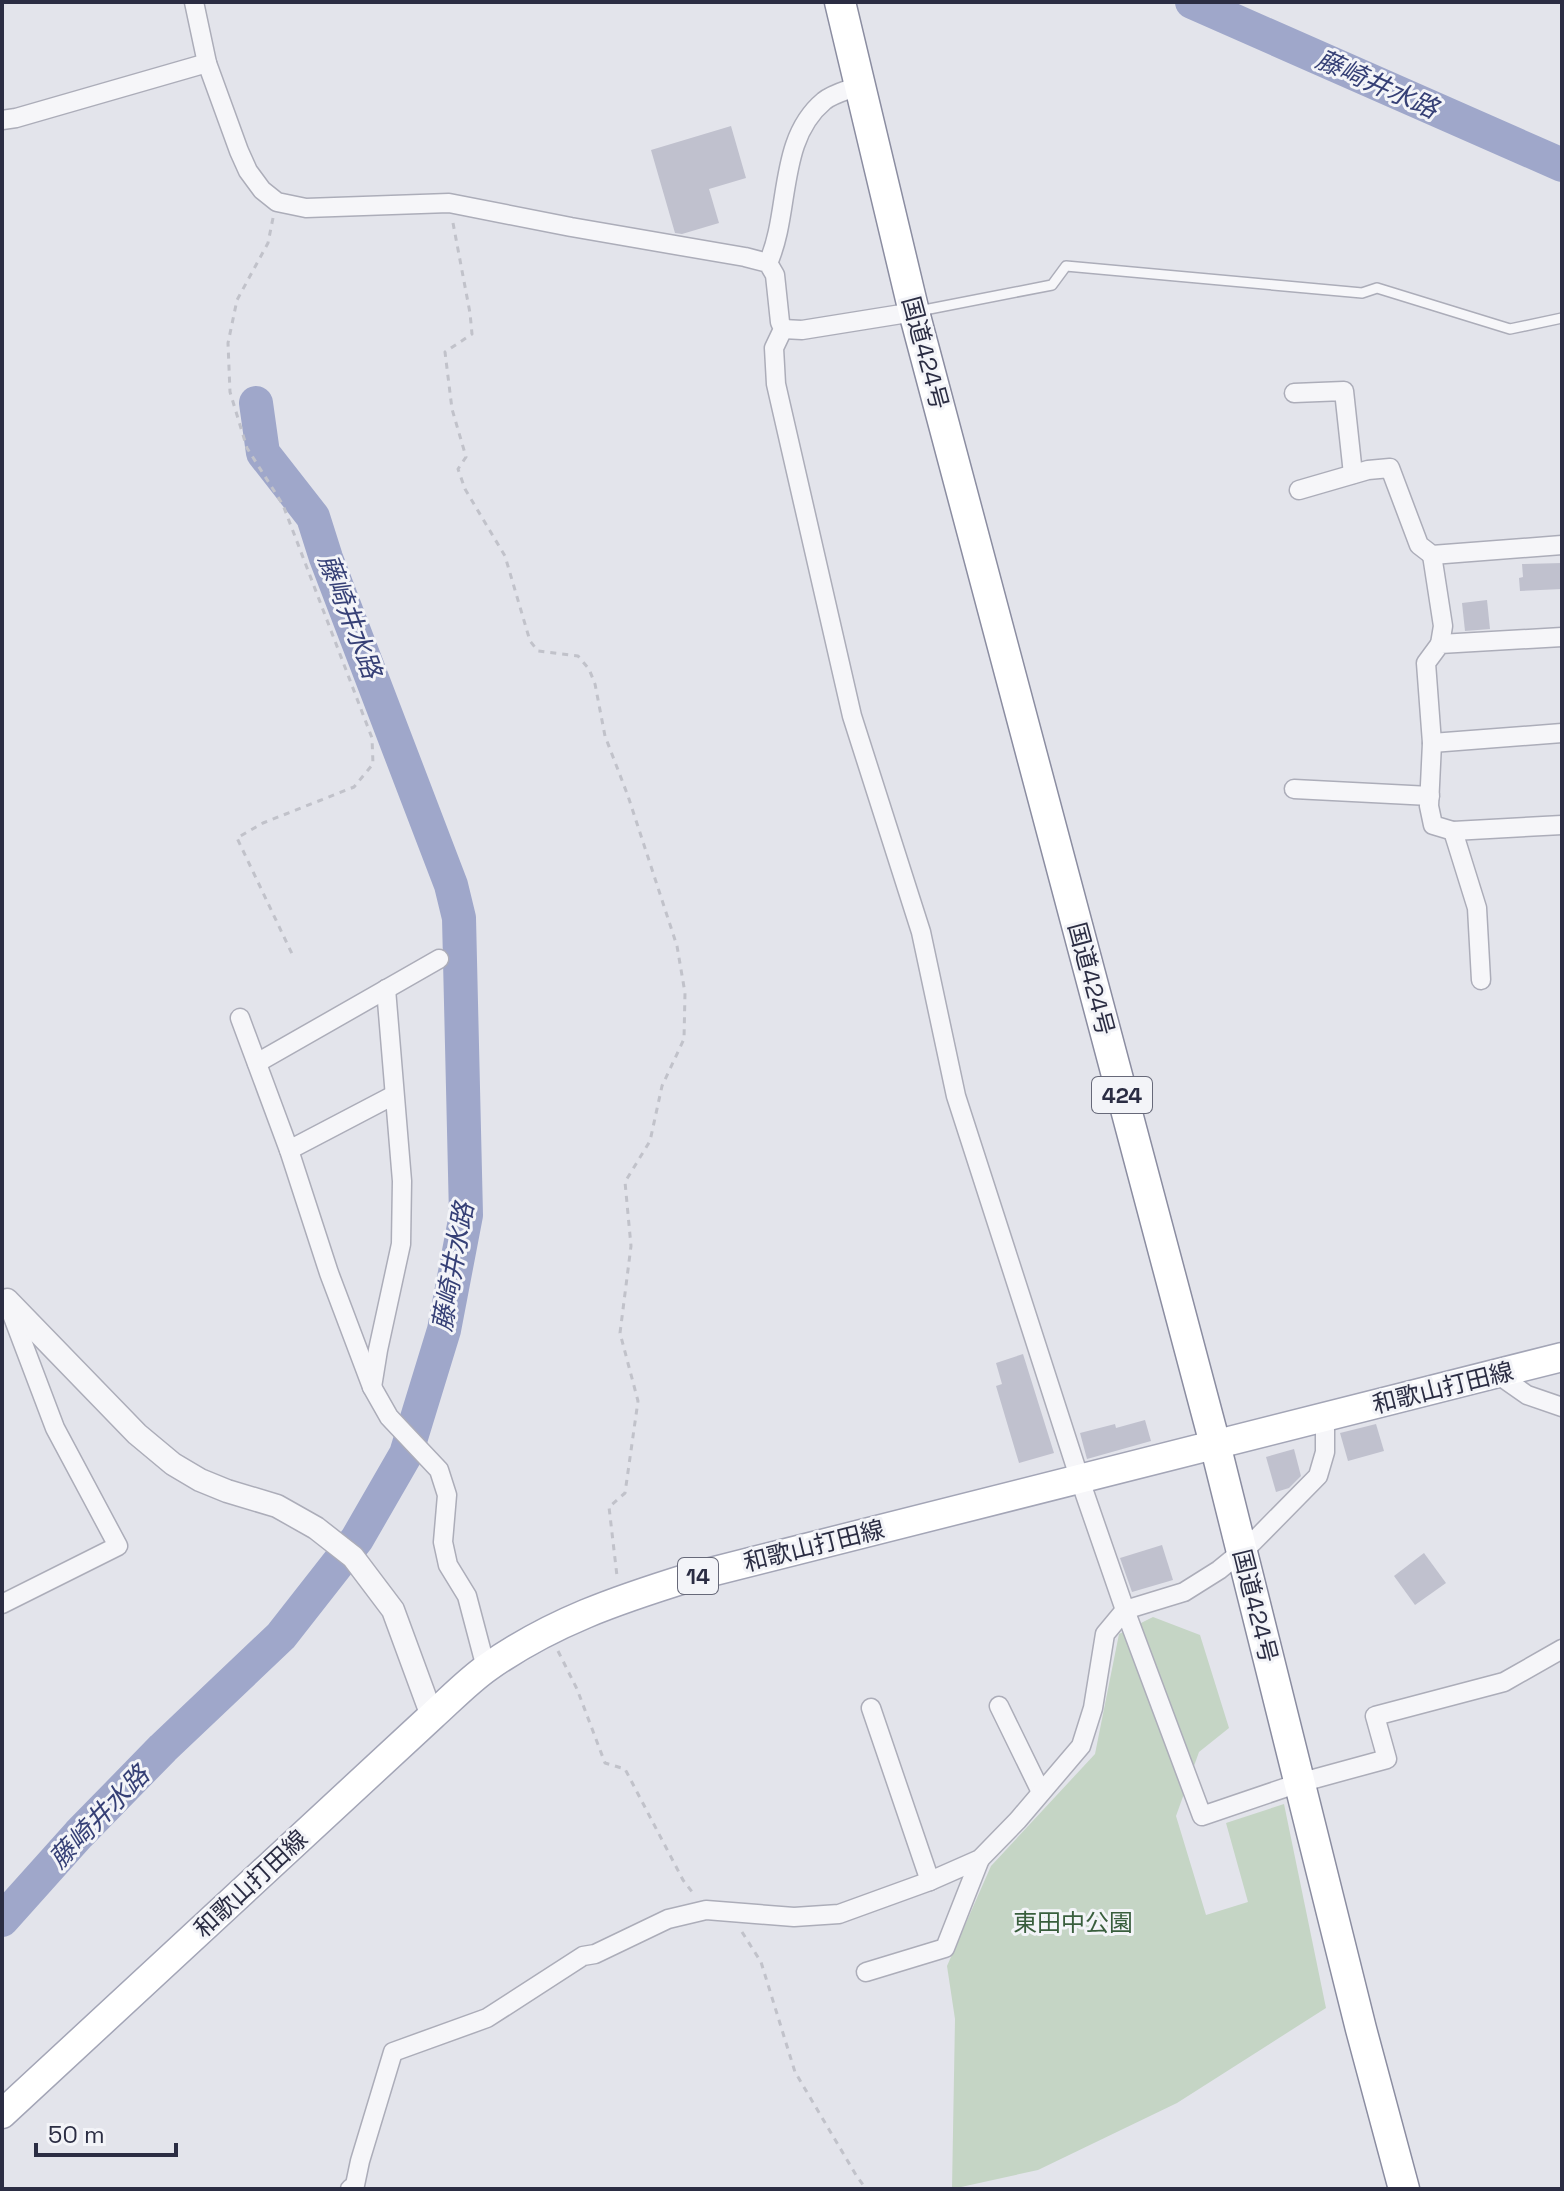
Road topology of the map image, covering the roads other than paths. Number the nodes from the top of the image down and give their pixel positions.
1 (194, 2) edge
2 (840, 2) edge
3 (207, 63) junction
4 (858, 86) junction
5 (2, 120) edge
6 (768, 263) junction
7 (914, 312) junction
8 (1562, 318) edge
9 (783, 329) junction
10 (1294, 393) dead end
11 (1353, 474) junction
12 (1299, 490) dead end
13 (1562, 545) edge
14 (1432, 555) junction
15 (1562, 637) edge
16 (1440, 644) junction
17 (1562, 733) edge
18 (1432, 743) junction
19 (1294, 789) dead end
20 (1430, 796) junction
21 (1562, 825) edge
22 (1453, 831) junction
23 (439, 959) dead end
24 (1481, 980) dead end
25 (386, 989) junction
26 (240, 1018) dead end
27 (257, 1063) junction
28 (394, 1095) junction
29 (289, 1150) junction
30 (4, 1298) edge
31 (1562, 1357) edge
32 (1497, 1374) junction
33 (372, 1387) junction
34 (1562, 1407) edge
35 (1325, 1417) junction
36 (1215, 1444) junction
37 (1080, 1480) junction
38 (1242, 1551) junction
39 (2, 1604) edge
40 (1125, 1610) junction
41 (1562, 1649) edge
42 (486, 1668) junction
43 (999, 1706) dead end
44 (871, 1708) dead end
45 (432, 1716) junction
46 (1299, 1783) junction
47 (1041, 1792) junction
48 (980, 1859) junction
49 (930, 1881) junction
50 (866, 1972) dead end
51 (2, 2114) edge
52 (350, 2189) edge
53 (1404, 2189) edge

1 - 3 street
2 - 4 highway, 国道424号 / 424
3 - 5 street
3 - 6 street
4 - 6 street
4 - 7 highway, 国道424号 / 424
6 - 9 street
7 - 8 lane
7 - 9 street
7 - 36 highway, 国道424号 / 424
9 - 37 street
10 - 11 street
11 - 12 street
11 - 14 street
13 - 14 street
14 - 16 street
15 - 16 street
16 - 18 street
17 - 18 street
18 - 20 street
19 - 20 street
20 - 22 street
21 - 22 street
22 - 24 street
23 - 25 street
25 - 27 street
25 - 28 street
26 - 27 street
27 - 29 street
28 - 29 street
28 - 33 street
29 - 33 street
30 - 39 street
30 - 45 street
31 - 32 main road, 和歌山打田線 / 14
32 - 34 street
32 - 35 main road, 和歌山打田線 / 14
33 - 42 street
35 - 36 main road, 和歌山打田線 / 14
35 - 38 street
36 - 37 main road, 和歌山打田線 / 14
36 - 38 highway, 国道424号 / 424
37 - 40 street
37 - 42 main road, 和歌山打田線 / 14
38 - 40 street
38 - 46 highway, 国道424号 / 424
40 - 46 street
40 - 47 street
41 - 46 street
42 - 45 main road, 和歌山打田線 / 14
43 - 47 street
44 - 49 street
45 - 51 main road, 和歌山打田線 / 14
46 - 53 highway, 国道424号 / 424
47 - 48 street
48 - 49 street
48 - 50 street
49 - 52 street

